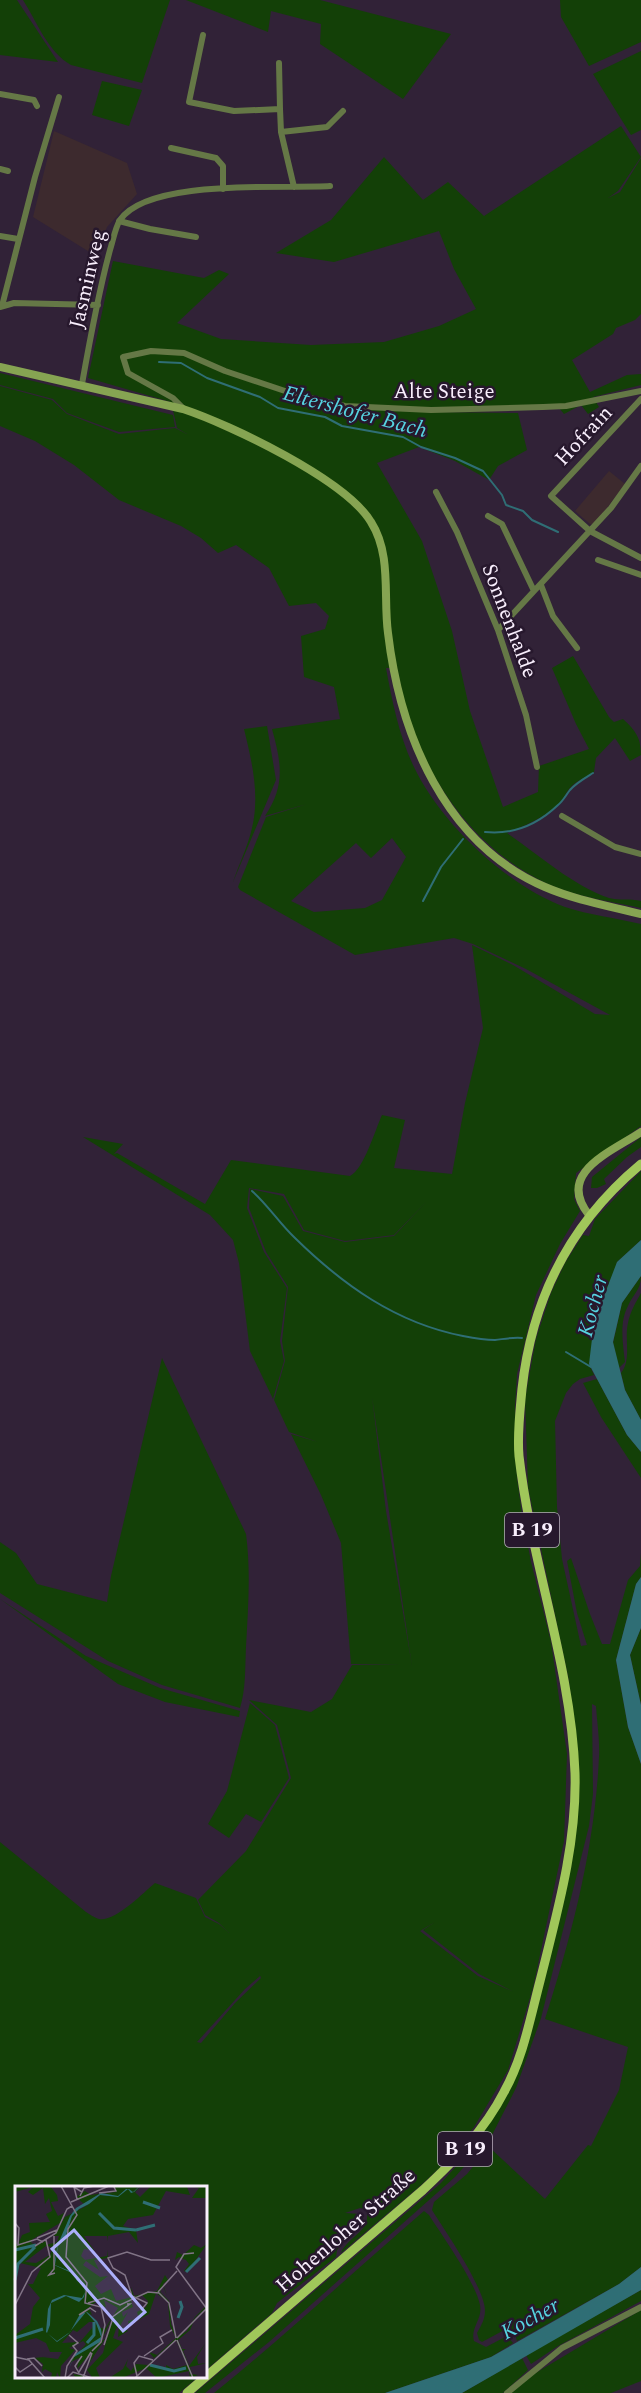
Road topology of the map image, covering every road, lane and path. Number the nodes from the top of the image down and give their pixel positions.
1 (203, 35) dead end
2 (279, 63) dead end
3 (0, 94) edge
4 (59, 97) dead end
5 (37, 106) dead end
6 (280, 109) junction
7 (343, 111) dead end
8 (281, 132) junction
9 (171, 148) dead end
10 (0, 169) edge
11 (8, 171) dead end
12 (330, 186) dead end
13 (294, 187) junction
14 (223, 189) junction
15 (119, 221) junction
16 (0, 236) edge
17 (196, 237) dead end
18 (18, 239) junction
19 (98, 305) junction
20 (1, 306) edge
21 (0, 367) edge
22 (82, 384) junction
23 (641, 390) edge
24 (641, 399) edge
25 (183, 409) junction
26 (641, 466) edge
27 (436, 492) dead end
28 (488, 516) dead end
29 (590, 531) junction
30 (641, 558) edge
31 (598, 560) dead end
32 (641, 575) edge
33 (541, 585) junction
34 (534, 591) junction
35 (498, 630) junction
36 (577, 648) dead end
37 (537, 767) dead end
38 (562, 816) dead end
39 (641, 854) edge
40 (641, 914) edge
41 (641, 1132) edge
42 (641, 1164) edge
43 (589, 1215) junction
44 (641, 2307) edge
45 (207, 2376) edge
46 (204, 2378) edge
47 (187, 2393) edge
48 (507, 2393) edge

1 - 6 street
2 - 6 street
3 - 5 street
4 - 18 street
6 - 8 street
7 - 8 street
8 - 13 street
9 - 14 street
10 - 11 street
12 - 13 street, Jasminweg
13 - 14 street, Jasminweg
14 - 15 street, Jasminweg
15 - 17 street
15 - 19 street, Jasminweg
16 - 18 street
18 - 20 street
19 - 20 street
19 - 22 street, Jasminweg
21 - 22 main road
22 - 25 main road
23 - 25 street, Alte Steige
24 - 29 street, Hofrain
25 - 40 main road
26 - 29 street
27 - 35 street, Sonnenhalde
28 - 34 street
29 - 30 street
29 - 33 street
31 - 32 street
33 - 34 street
33 - 36 street
34 - 35 street
35 - 37 street, Sonnenhalde
38 - 39 street
41 - 43 main road
42 - 43 main road, B 19
43 - 45 main road, Hohenloher Straße / B 19
44 - 48 street
46 - 47 main road, Hohenloher Straße / B 19

